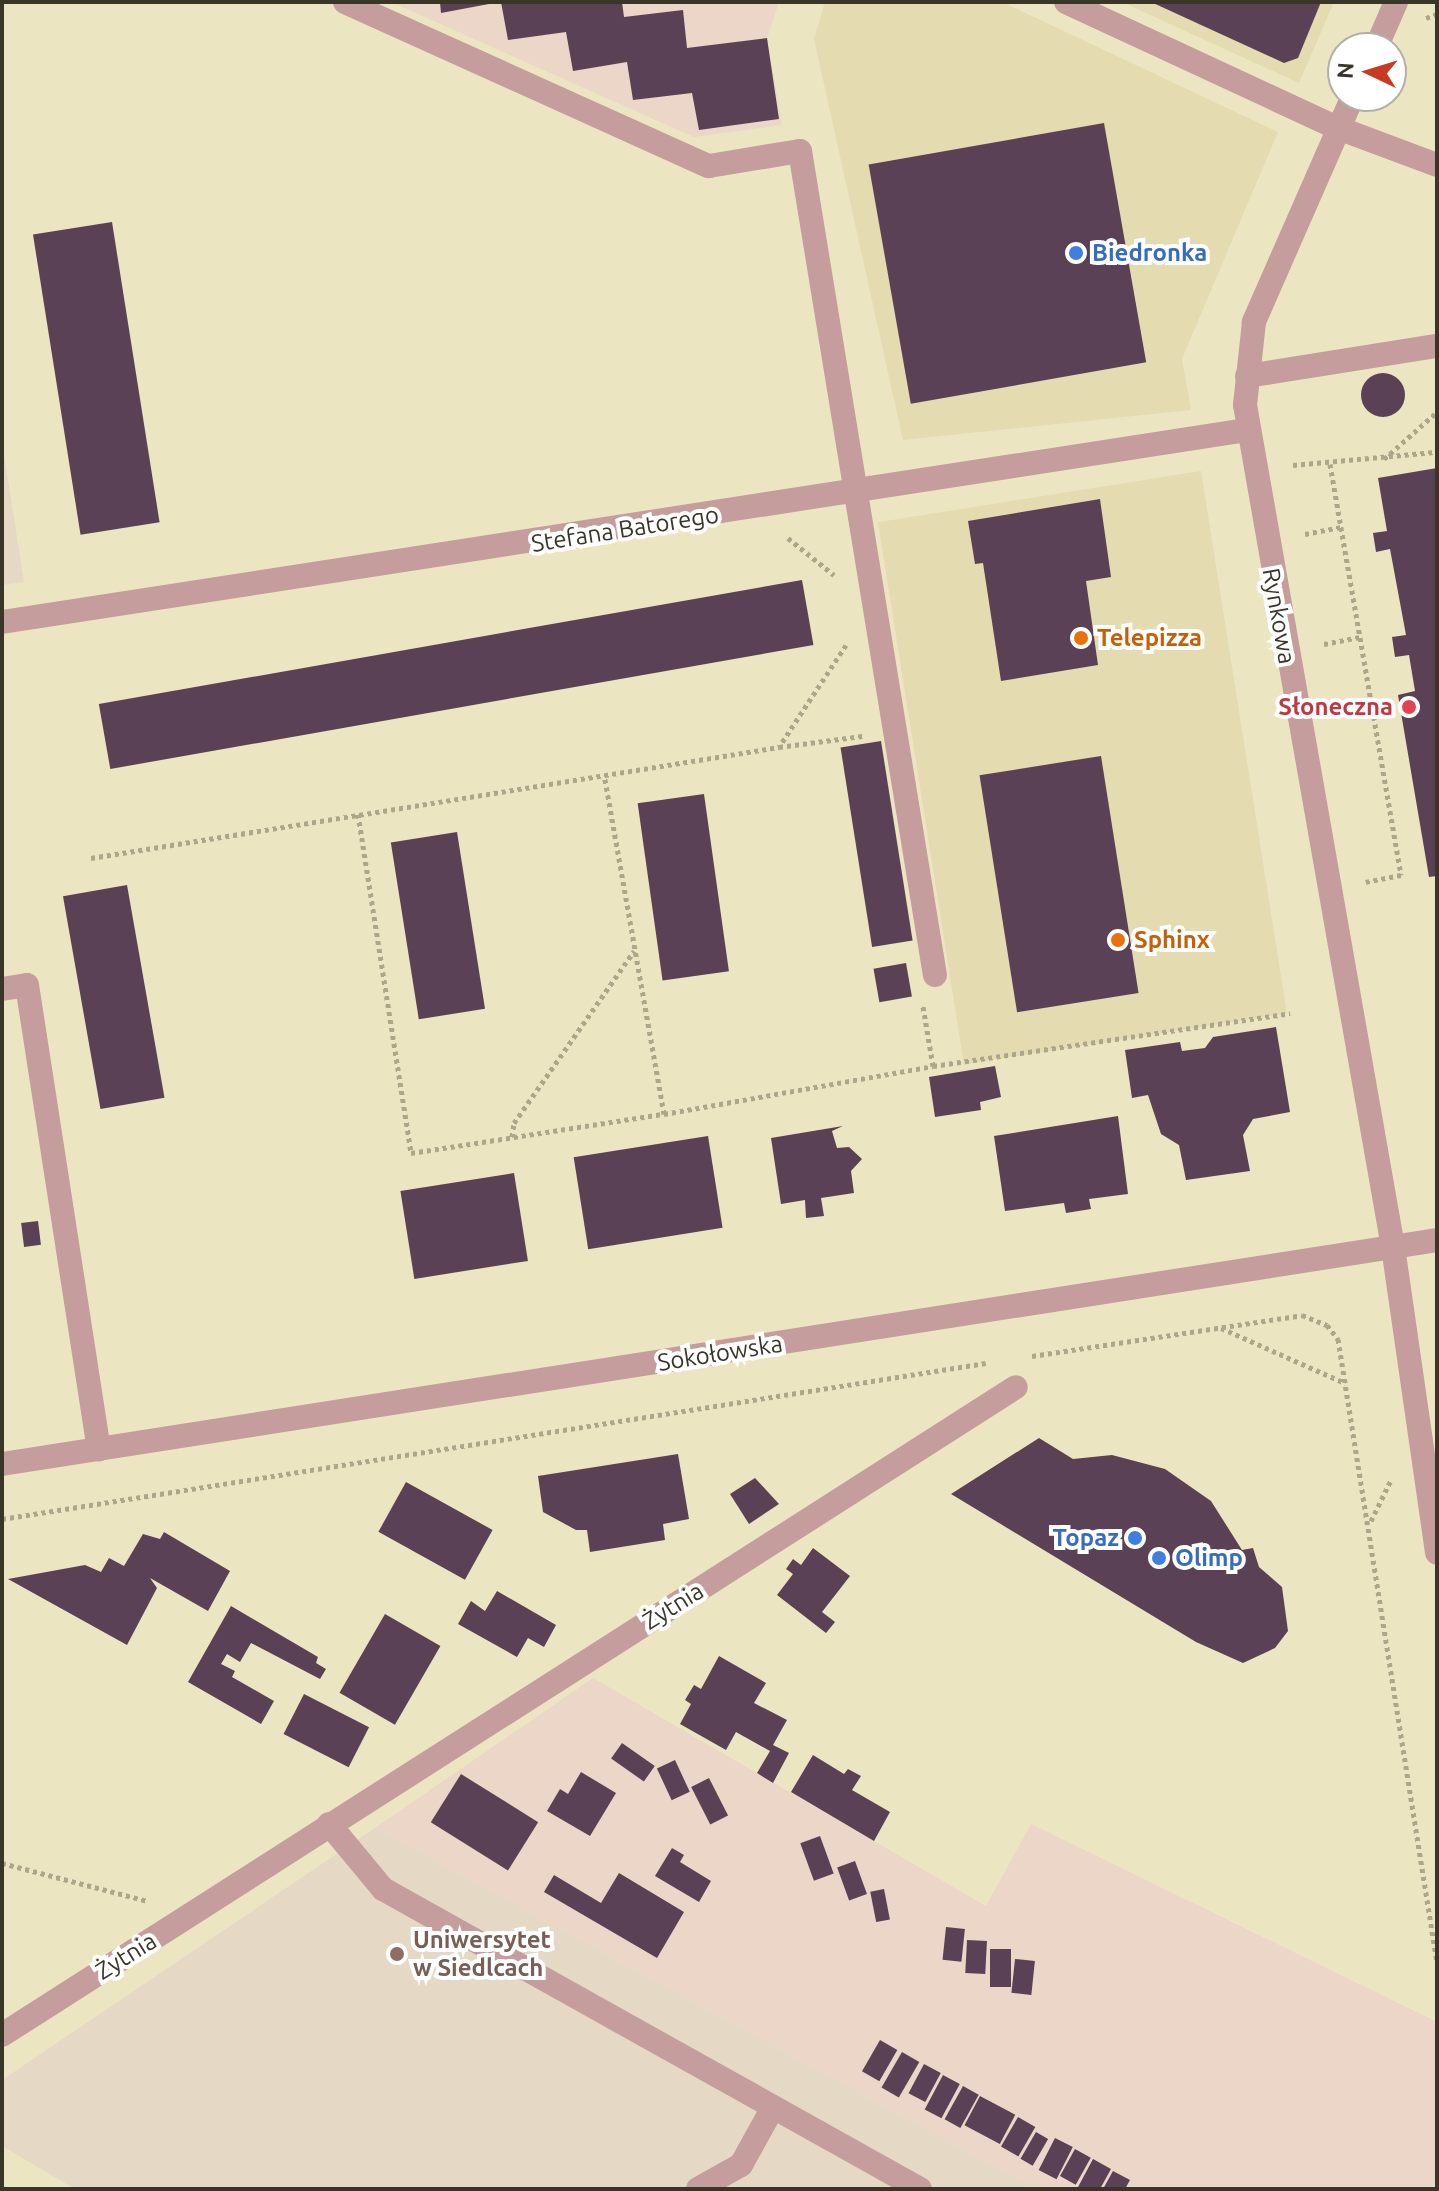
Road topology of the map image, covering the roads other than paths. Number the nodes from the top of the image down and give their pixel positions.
1 (345, 2) edge
2 (1066, 2) edge
3 (1396, 2) edge
4 (1383, 32) edge
5 (1346, 112) edge
6 (1338, 128) junction
7 (1437, 165) edge
8 (1437, 346) edge
9 (1247, 376) junction
10 (1247, 430) junction
11 (858, 492) junction
12 (2, 622) edge
13 (935, 975) road end
14 (2, 989) edge
15 (1437, 1240) edge
16 (1393, 1247) junction
17 (1016, 1387) dead end
18 (99, 1449) junction
19 (2, 1464) edge
20 (1437, 1553) edge
21 (329, 1824) junction
22 (2, 2035) edge
23 (772, 2109) junction
24 (698, 2189) edge
25 (920, 2189) edge

1 - 11 street
2 - 6 street
3 - 4 street
5 - 6 street, Rynkowa
6 - 7 street
6 - 9 street, Rynkowa
8 - 9 street
9 - 10 street, Rynkowa
10 - 11 street, Stefana Batorego
10 - 16 street, Rynkowa
11 - 12 street, Stefana Batorego
11 - 13 street
14 - 18 street
15 - 16 street, Sokołowska
16 - 18 street, Sokołowska
16 - 20 street, Rynkowa
17 - 21 street, Żytnia
18 - 19 street, Sokołowska
21 - 22 street, Żytnia
21 - 23 street
23 - 24 street
23 - 25 street

